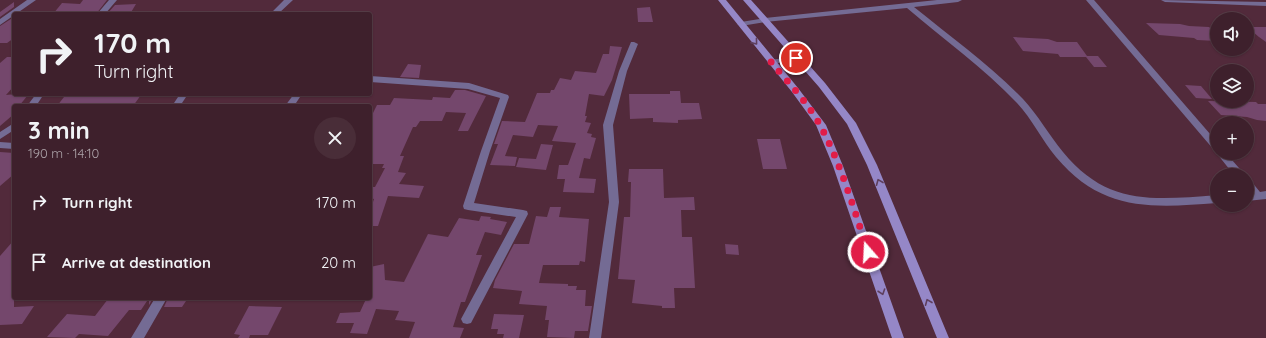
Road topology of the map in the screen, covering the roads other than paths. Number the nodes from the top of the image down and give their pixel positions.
1 (32, 0) edge
2 (113, 0) edge
3 (289, 0) edge
4 (722, 0) edge
5 (747, 0) edge
6 (958, 0) edge
7 (1090, 0) edge
8 (1165, 0) edge
9 (1266, 4) edge
10 (908, 5) junction
11 (16, 12) edge
12 (102, 12) edge
13 (276, 12) edge
14 (12, 15) edge
15 (764, 20) junction
16 (0, 24) edge
17 (12, 24) edge
18 (741, 24) junction
19 (634, 44) dead end
20 (796, 58) junction
21 (771, 62) junction
22 (372, 79) edge
23 (12, 127) edge
24 (0, 136) edge
25 (1210, 140) edge
26 (0, 145) edge
27 (12, 146) edge
28 (1227, 160) edge
29 (1234, 168) edge
30 (1254, 189) edge
31 (1262, 196) edge
32 (1210, 200) edge
33 (160, 300) edge
34 (467, 319) dead end
35 (137, 338) edge
36 (595, 338) edge
37 (898, 338) edge
38 (943, 338) edge

1 - 11 street
2 - 12 street
3 - 13 street
4 - 18 main road
5 - 15 main road
6 - 10 street
7 - 25 street
8 - 9 street
10 - 15 street
10 - 32 street
14 - 16 street
15 - 18 street
15 - 20 main road
16 - 17 street
18 -> 21 main road
19 - 36 street
20 - 21 street
38 -> 20 main road
21 -> 37 main road
22 - 34 street
23 - 24 street
26 - 27 street
28 - 29 street
30 - 31 street
33 - 35 street

